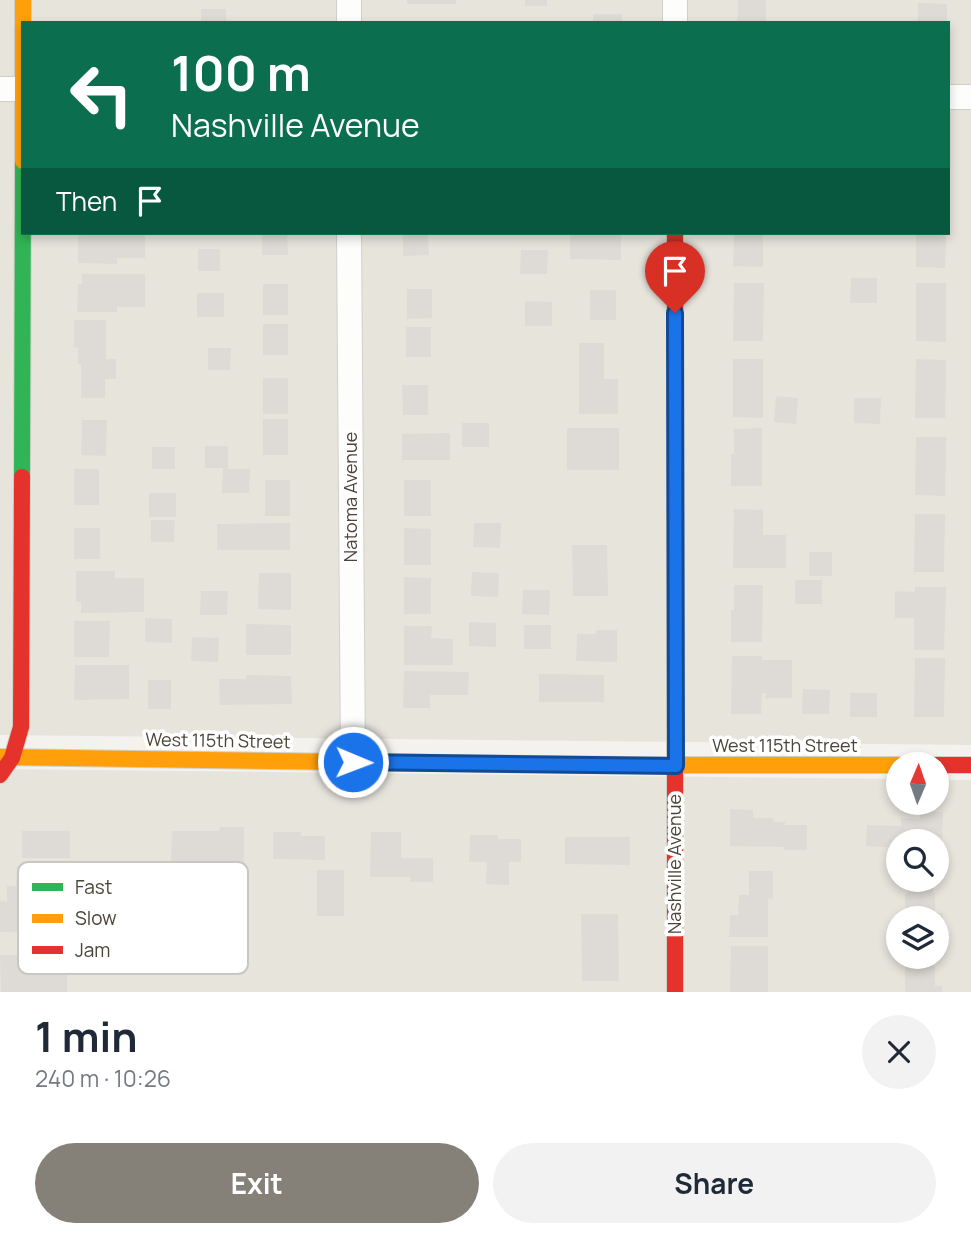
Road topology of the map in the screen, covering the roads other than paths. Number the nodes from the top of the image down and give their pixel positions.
1 (23, 0) edge
2 (349, 0) edge
3 (675, 0) edge
4 (23, 21) edge
5 (349, 21) edge
6 (675, 21) edge
7 (0, 89) edge
8 (21, 89) edge
9 (950, 97) edge
10 (971, 97) edge
11 (22, 235) edge
12 (349, 235) edge
13 (675, 235) edge
14 (6, 757) edge
15 (353, 762) junction
16 (886, 765) edge
17 (949, 765) edge
18 (971, 765) edge
19 (676, 766) junction
20 (0, 775) edge
21 (675, 992) edge

1 - 4 street
2 - 5 street
3 - 6 street
7 - 8 street
9 - 10 street
11 - 14 street
12 - 15 street, Natoma Avenue
13 - 19 street, Nashville Avenue
14 - 15 street, West 115th Street
14 - 20 street
15 - 19 street, West 115th Street
16 - 19 street, West 115th Street
17 - 18 street
19 - 21 street, Nashville Avenue

